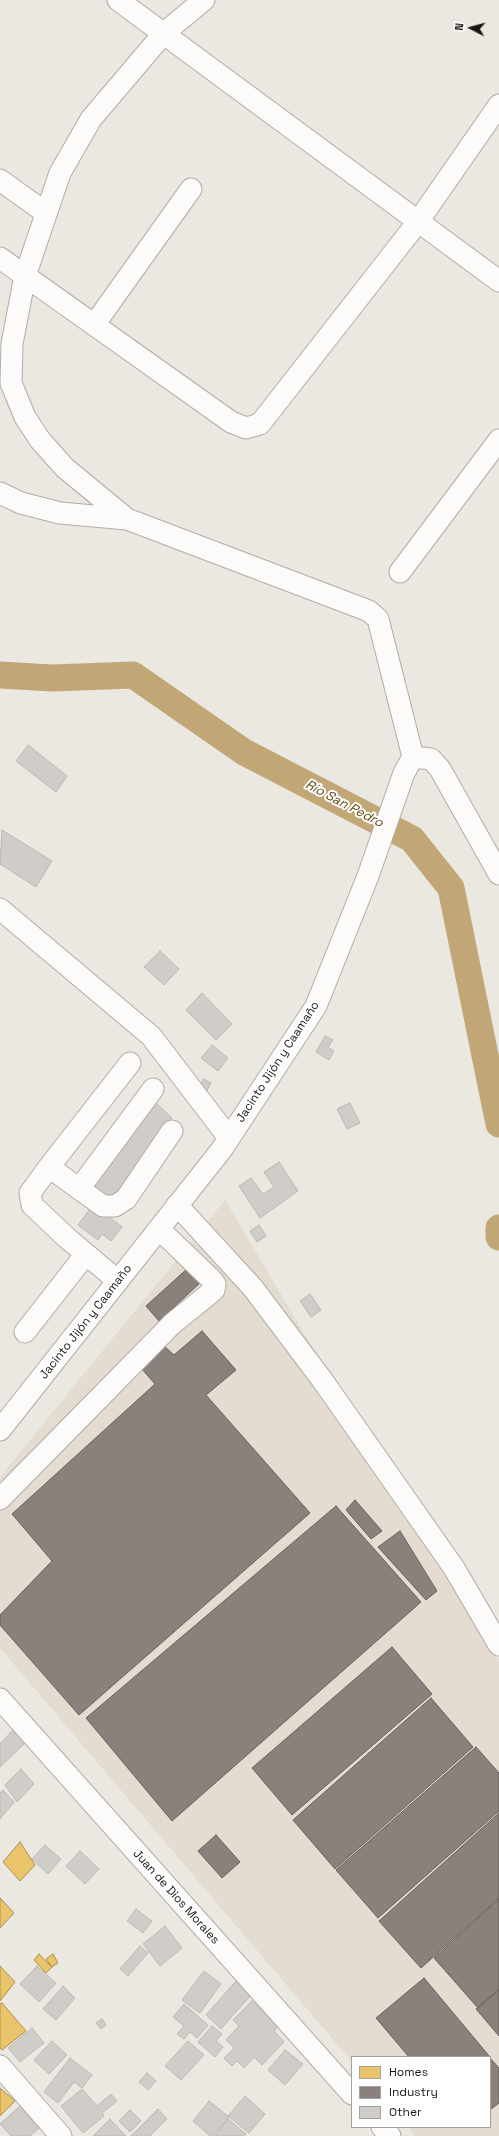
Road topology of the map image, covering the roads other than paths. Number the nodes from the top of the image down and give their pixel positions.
1 (118, 0) edge
2 (204, 0) edge
3 (164, 33) junction
4 (499, 105) edge
5 (0, 180) edge
6 (191, 189) dead end
7 (46, 213) junction
8 (418, 222) junction
9 (0, 258) edge
10 (24, 276) junction
11 (499, 281) edge
12 (94, 325) junction
13 (499, 440) edge
14 (0, 493) edge
15 (127, 519) junction
16 (400, 572) dead end
17 (408, 765) junction
18 (499, 874) edge
19 (0, 909) edge
20 (130, 1062) dead end
21 (153, 1089) dead end
22 (172, 1131) dead end
23 (229, 1138) junction
24 (48, 1167) junction
25 (79, 1189) junction
26 (177, 1205) junction
27 (159, 1229) junction
28 (86, 1254) junction
29 (118, 1281) junction
30 (25, 1332) dead end
31 (0, 1430) edge
32 (0, 1499) edge
33 (499, 1645) edge
34 (0, 1699) edge
35 (0, 2066) edge
36 (351, 2093) edge
37 (383, 2128) edge
38 (61, 2136) edge
39 (390, 2136) edge

1 - 3 street
2 - 3 street
3 - 7 street
3 - 8 street
4 - 8 street
5 - 7 street
6 - 12 street
7 - 10 street
8 - 11 street
8 - 12 street
9 - 10 street
10 - 12 street
10 - 15 street
13 - 16 street
14 - 15 street
15 - 17 street
17 - 18 street
17 - 23 street, Jacinto Jijón y Caamaño
19 - 23 street
20 - 24 street
21 - 25 street
22 - 25 street
23 - 26 street, Jacinto Jijón y Caamaño
24 - 25 street
24 - 28 street
26 - 27 street, Jacinto Jijón y Caamaño
26 - 33 street
27 - 29 street, Jacinto Jijón y Caamaño
27 - 32 street
28 - 29 street
28 - 30 street
29 - 31 street, Jacinto Jijón y Caamaño
34 - 36 street, Juan de Dios Morales
35 - 38 street
37 - 39 street

